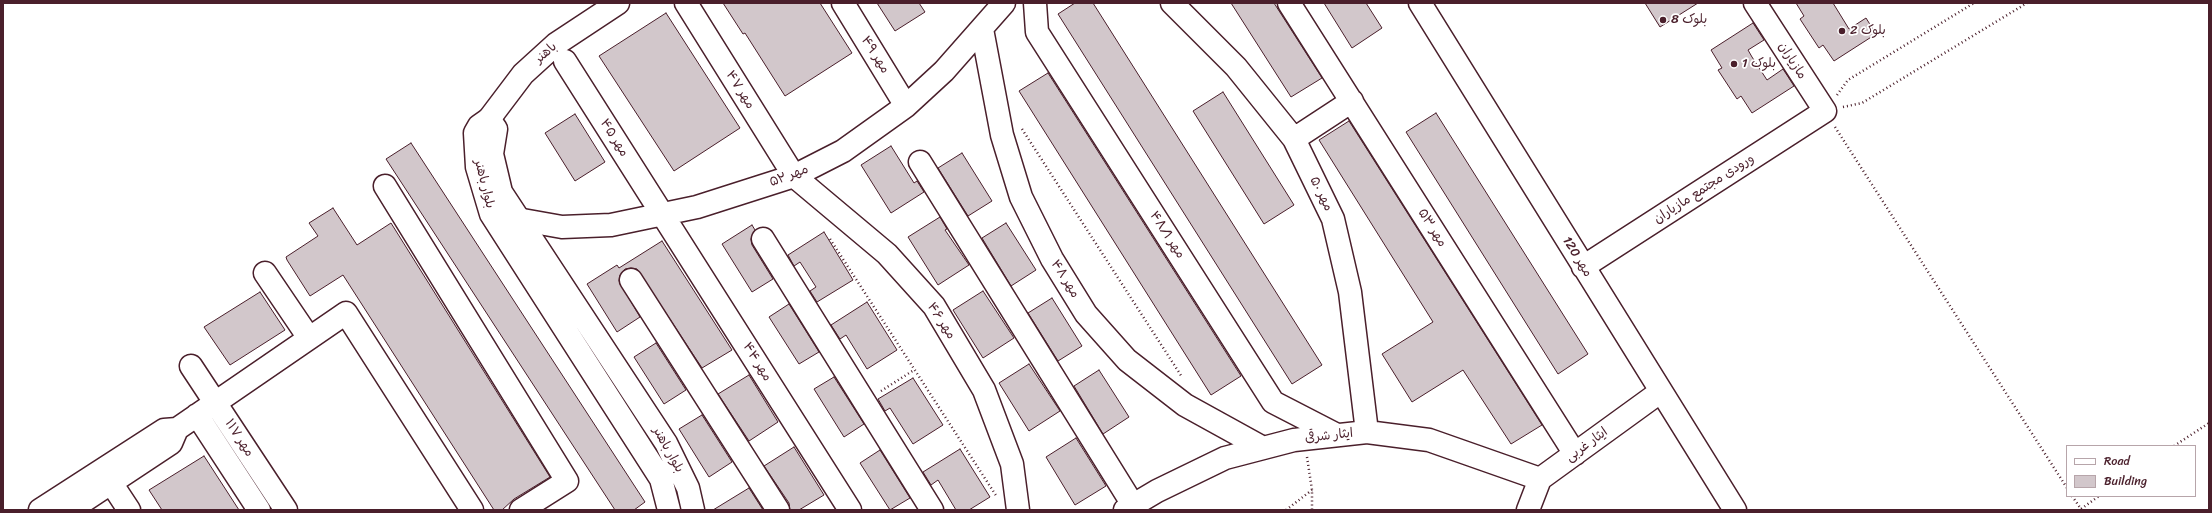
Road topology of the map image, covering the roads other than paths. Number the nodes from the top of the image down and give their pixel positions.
1 (618, 3) edge
2 (686, 3) edge
3 (843, 3) edge
4 (1035, 3) edge
5 (1172, 3) edge
6 (1289, 3) edge
7 (1420, 3) edge
8 (1761, 5) edge
9 (992, 13) edge
10 (565, 61) dead end
11 (1352, 101) junction
12 (906, 106) junction
13 (1825, 111) joint
14 (489, 119) junction
15 (1294, 139) junction
16 (920, 162) dead end
17 (794, 176) junction
18 (385, 186) dead end
19 (663, 215) junction
20 (517, 219) junction
21 (763, 239) dead end
22 (1583, 267) junction
23 (265, 273) dead end
24 (631, 280) dead end
25 (309, 338) junction
26 (191, 366) dead end
27 (1660, 392) junction
28 (216, 402) junction
29 (197, 415) junction
30 (1367, 432) junction
31 (1337, 435) junction
32 (1263, 448) junction
33 (1574, 454) junction
34 (107, 476) junction
35 (1540, 479) junction
36 (544, 504) edge
37 (1009, 507) edge
38 (1129, 507) edge
39 (40, 510) edge
40 (70, 510) edge
41 (129, 510) edge
42 (259, 510) edge
43 (286, 510) edge
44 (472, 510) edge
45 (521, 510) edge
46 (669, 510) edge
47 (694, 510) edge
48 (778, 510) edge
49 (850, 510) edge
50 (932, 510) edge
51 (1528, 510) edge
52 (1735, 510) edge

1 - 14 street, باهنر
2 - 17 street, مهر ۴۷
3 - 12 street, مهر ۴۹
4 - 31 street, مهر ۴۸/۱
5 - 15 street, مهر ۵۰
6 - 11 street, مهر ۵۳
7 - 22 street, مهر 120
8 - 13 street, مازیاران
9 - 12 street, مهر ۵۲
9 - 32 street, مهر ۴۸
10 - 19 street, مهر ۴۵
11 - 15 street
11 - 33 street, مهر ۵۳
12 - 17 street, مهر ۵۲
13 - 22 street, ورودی مجتمع مازیاران
14 - 20 street, بلوار باهنر
14 - 46 street, بلوار باهنر
15 - 30 street, مهر ۵۰
16 - 38 street
17 - 19 street, مهر ۵۲
17 - 37 street, مهر ۴۶
18 - 36 street
19 - 20 street, مهر ۵۲
19 - 49 street, مهر ۴۴
20 - 47 street, بلوار باهنر
21 - 50 street
22 - 27 street, مهر 120
23 - 25 street
24 - 48 street
25 - 28 street
25 - 44 street
26 - 28 street, مهر ۱۱۷
27 - 33 street, ایثار غربی
27 - 52 street, مهر 120
28 - 29 street
28 - 43 street, مهر ۱۱۷
29 - 34 street
29 - 42 street, مهر ۱۱۷
30 - 31 street, ایثار شرقی
30 - 35 street, ایثار شرقی
31 - 32 street, ایثار شرقی
32 - 38 street, ایثار شرقی
33 - 35 street, ایثار غربی
34 - 39 street
34 - 40 street
34 - 41 street
35 - 51 street
36 - 45 street

